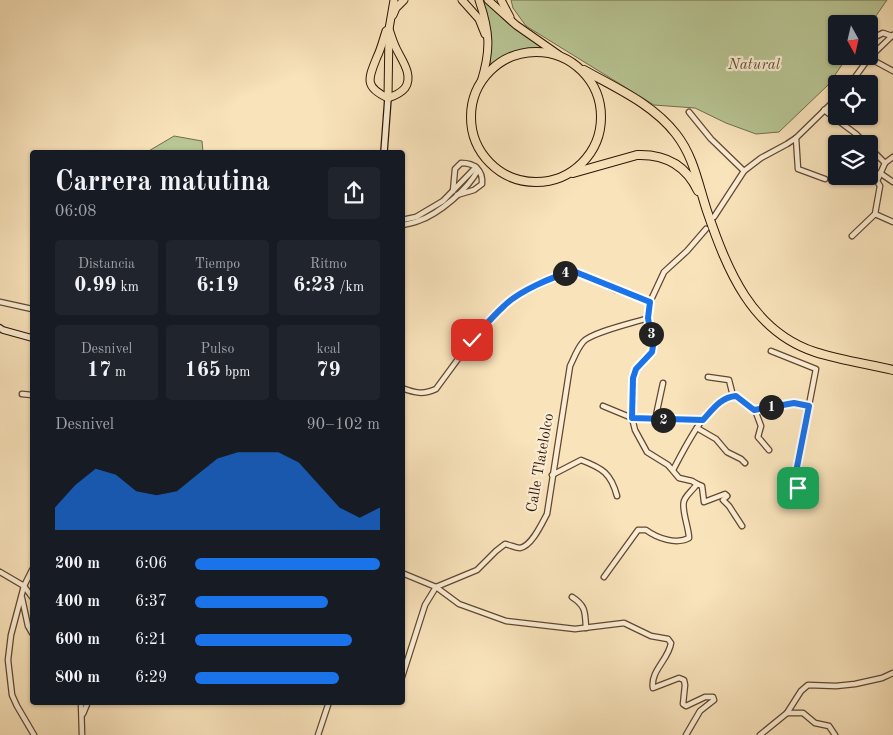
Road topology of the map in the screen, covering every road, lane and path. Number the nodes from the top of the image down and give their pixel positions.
1 (394, 0) edge
2 (404, 0) edge
3 (462, 0) edge
4 (479, 0) edge
5 (488, 0) edge
6 (501, 0) edge
7 (390, 25) junction
8 (516, 25) junction
9 (878, 35) edge
10 (892, 36) edge
11 (489, 42) junction
12 (878, 49) edge
13 (559, 55) junction
14 (878, 63) edge
15 (584, 70) junction
16 (893, 71) edge
17 (481, 82) junction
18 (388, 98) junction
19 (828, 106) edge
20 (824, 110) junction
21 (689, 112) dead end
22 (857, 135) edge
23 (796, 138) junction
24 (384, 150) edge
25 (878, 156) edge
26 (893, 157) edge
27 (885, 163) junction
28 (477, 169) junction
29 (744, 171) junction
30 (880, 173) junction
31 (566, 175) junction
32 (826, 179) dead end
33 (893, 182) edge
34 (455, 193) junction
35 (706, 209) junction
36 (875, 214) junction
37 (714, 217) dead end
38 (405, 219) edge
39 (893, 222) edge
40 (405, 224) edge
41 (706, 229) dead end
42 (852, 236) dead end
43 (0, 302) edge
44 (650, 302) junction
45 (30, 309) edge
46 (648, 318) junction
47 (0, 328) edge
48 (30, 337) edge
49 (771, 351) dead end
50 (893, 370) edge
51 (708, 377) dead end
52 (663, 383) dead end
53 (405, 389) edge
54 (22, 394) dead end
55 (30, 395) edge
56 (733, 396) junction
57 (603, 406) dead end
58 (809, 406) junction
59 (754, 410) junction
60 (632, 418) junction
61 (655, 420) junction
62 (703, 420) junction
63 (697, 428) junction
64 (769, 450) dead end
65 (745, 463) dead end
66 (673, 470) junction
67 (552, 475) junction
68 (697, 484) junction
69 (804, 495) dead end
70 (617, 496) dead end
71 (742, 526) dead end
72 (0, 572) edge
73 (30, 574) edge
74 (405, 574) edge
75 (604, 577) dead end
76 (24, 586) junction
77 (436, 587) junction
78 (30, 594) edge
79 (21, 597) junction
80 (572, 597) dead end
81 (586, 628) junction
82 (30, 630) edge
83 (405, 668) edge
84 (893, 673) edge
85 (82, 705) edge
86 (87, 705) edge
87 (328, 705) edge
88 (787, 713) junction
89 (83, 714) junction
90 (34, 735) edge
91 (82, 735) edge
92 (318, 735) edge
93 (686, 735) edge
94 (760, 735) edge
95 (835, 735) edge

1 - 7 main road
2 - 7 main road
3 - 11 main road
4 - 11 main road
5 - 8 main road
6 - 8 main road
7 - 18 main road
7 - 18 main road
7 - 18 main road
8 - 13 main road
9 - 10 street
10 - 12 street
11 - 17 main road
13 - 15 highway
13 - 17 highway
14 - 16 street
15 - 31 highway
15 - 35 highway
17 - 31 highway
18 - 24 main road
19 - 20 street
20 - 22 street
20 - 23 street
21 - 29 street
23 - 29 street
23 - 32 street
25 - 27 street
26 - 27 street
27 - 30 street
28 - 34 street
28 - 34 street
28 - 34 street
29 - 37 street
30 - 33 street
30 - 36 street
31 - 35 highway
34 - 38 street
34 - 40 street
35 - 50 highway
36 - 39 street
36 - 42 street
41 - 44 street
43 - 45 street
44 - 46 street
44 - 53 street
46 - 60 street
46 - 67 street, Calle Tlatelolco
47 - 48 main road
49 - 58 street
51 - 56 street
52 - 61 street
54 - 55 street
56 - 59 street
56 - 62 street
57 - 60 street
58 - 59 street
58 - 69 street
59 - 64 street
60 - 61 street
60 - 66 street
61 - 62 street
62 - 63 street
63 - 65 street
63 - 66 street
66 - 68 street
67 - 70 street
67 - 77 street, Calle Tlatelolco
68 - 71 street
68 - 75 street
72 - 76 street
73 - 76 street
74 - 77 street
76 - 78 street
76 - 79 street
77 - 81 street
77 - 83 street
79 - 82 street
79 - 90 street
80 - 81 street
81 - 93 street
84 - 88 street
85 - 89 street
86 - 89 street
87 - 92 street
88 - 94 street
88 - 95 street
89 - 91 street

